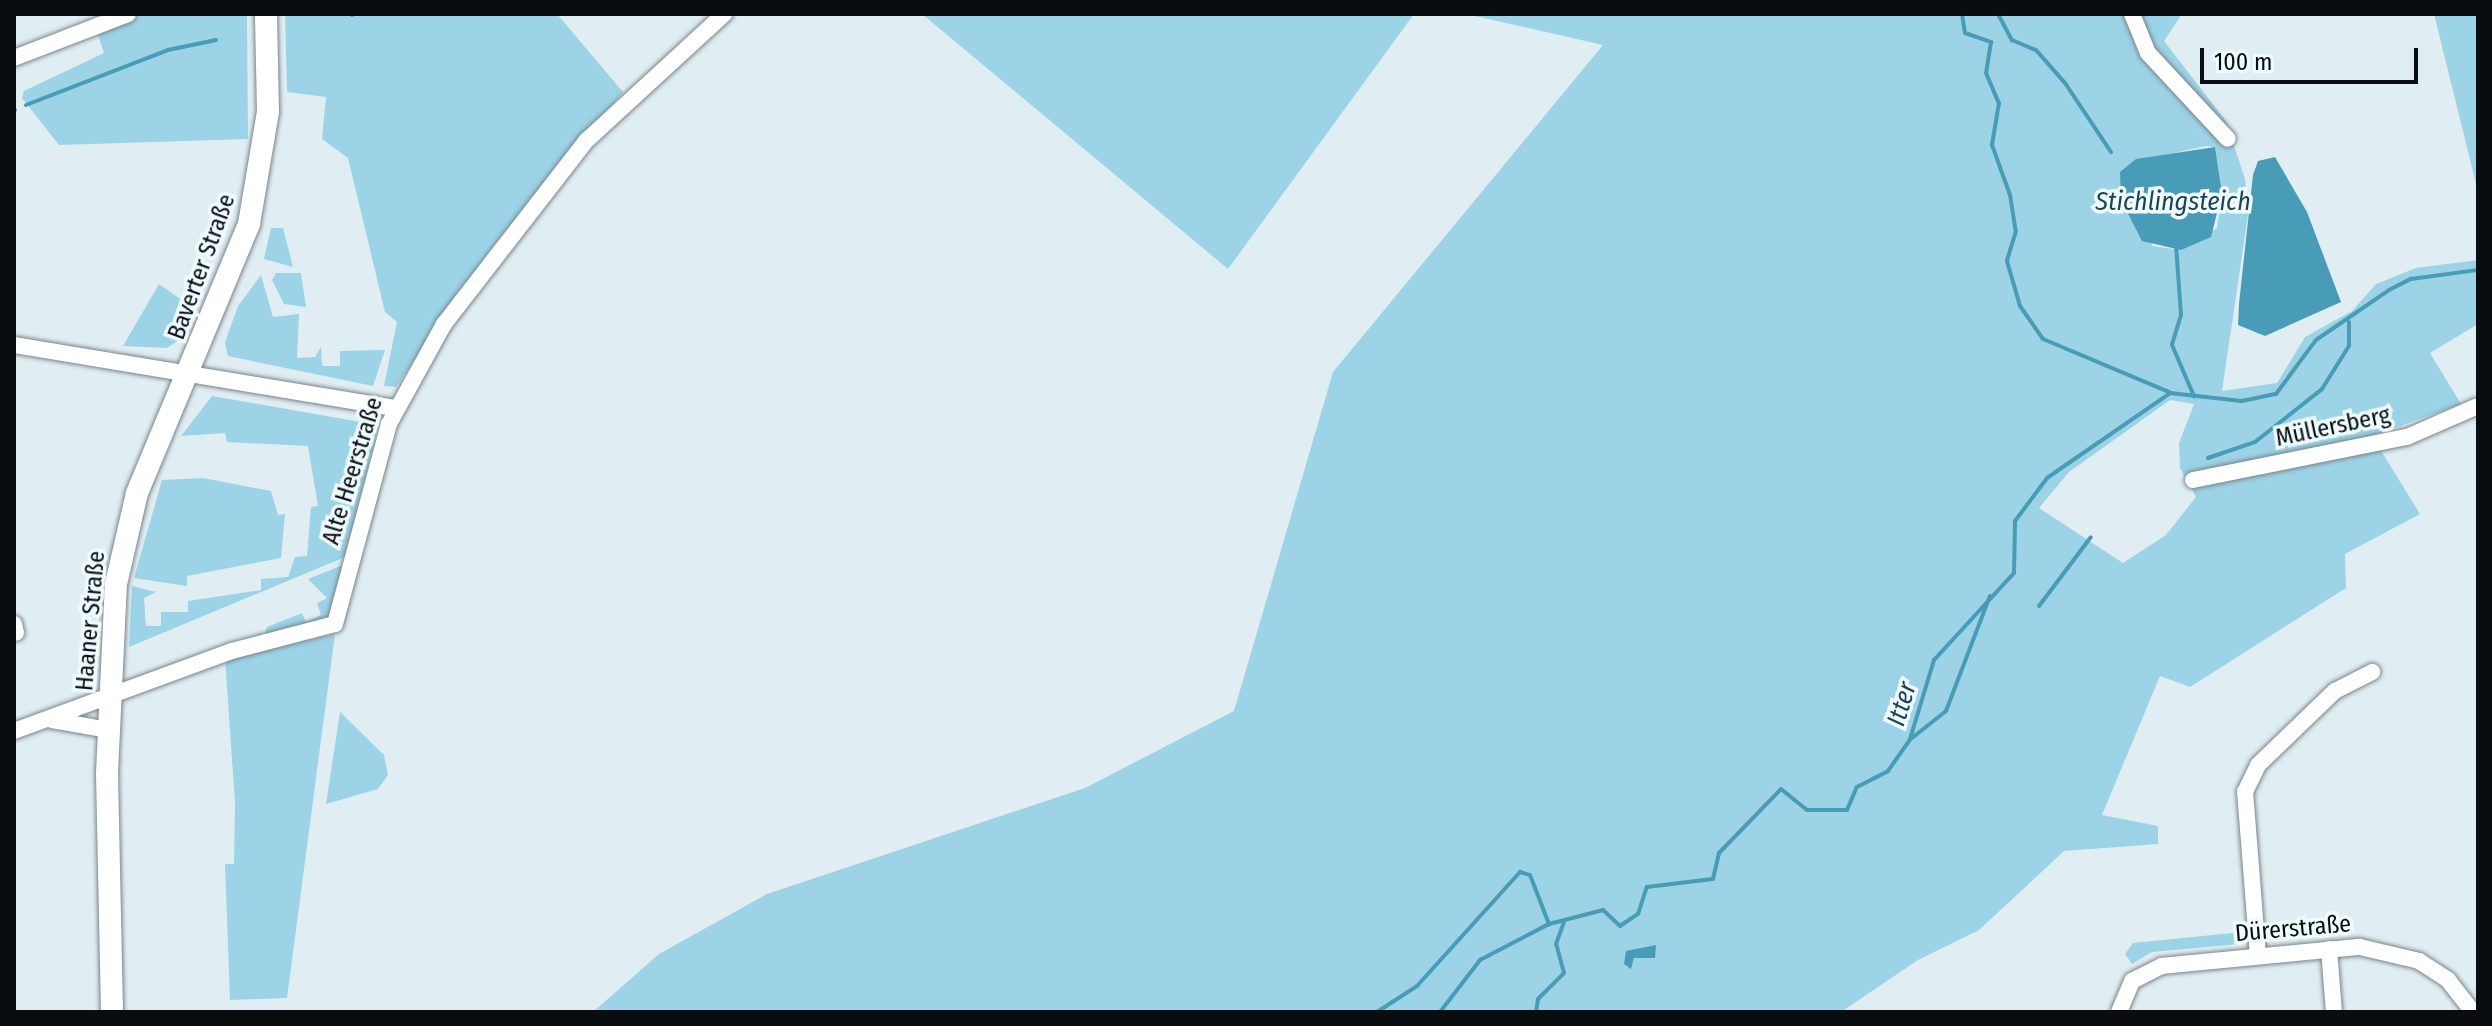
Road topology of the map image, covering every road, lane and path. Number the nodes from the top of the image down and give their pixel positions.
1 (128, 14) edge
2 (266, 14) edge
3 (724, 14) edge
4 (2132, 14) edge
5 (14, 58) edge
6 (2228, 139) dead end
7 (14, 345) edge
8 (189, 376) junction
9 (2478, 406) edge
10 (396, 408) junction
11 (2193, 480) dead end
12 (2372, 672) dead end
13 (110, 701) junction
14 (47, 720) junction
15 (109, 730) junction
16 (14, 731) edge
17 (2329, 949) junction
18 (2258, 956) junction
19 (112, 1012) edge
20 (2119, 1012) edge
21 (2334, 1012) edge
22 (2473, 1012) edge

1 - 5 street
2 - 8 main road, Baverter Straße
3 - 10 street, Alte Heerstraße
4 - 6 street
7 - 8 street
8 - 10 street, Baverter Straße
8 - 13 main road, Haaner Straße
9 - 11 street, Müllersberg
10 - 13 street, Alte Heerstraße
12 - 18 street
13 - 14 street, Alte Heerstraße
13 - 15 main road, Haaner Straße
14 - 15 street
14 - 16 street, Alte Heerstraße
15 - 19 main road, Haaner Straße
17 - 18 street, Dürerstraße
17 - 21 street
17 - 22 street, Dürerstraße
18 - 20 street, Dürerstraße

